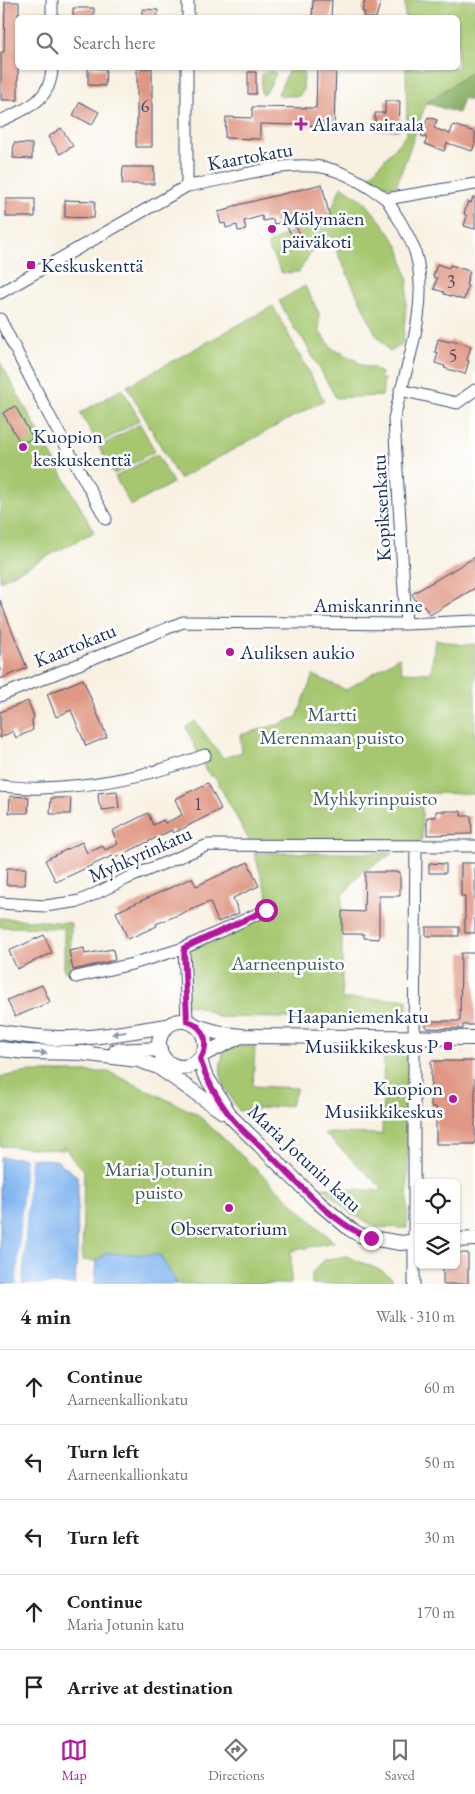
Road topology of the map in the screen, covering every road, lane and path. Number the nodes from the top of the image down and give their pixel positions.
1 (52, 0) edge
2 (188, 0) edge
3 (52, 15) edge
4 (188, 15) edge
5 (52, 70) edge
6 (188, 70) edge
7 (0, 121) edge
8 (475, 184) edge
9 (187, 186) junction
10 (386, 199) junction
11 (0, 292) edge
12 (0, 319) edge
13 (400, 390) junction
14 (475, 390) edge
15 (106, 519) dead end
16 (475, 622) edge
17 (406, 624) junction
18 (165, 629) joint
19 (0, 696) edge
20 (204, 755) dead end
21 (0, 786) edge
22 (416, 846) junction
23 (475, 846) edge
24 (0, 903) edge
25 (266, 910) dead end
26 (184, 948) junction
27 (76, 977) dead end
28 (193, 1024) junction
29 (167, 1026) junction
30 (0, 1032) edge
31 (242, 1036) junction
32 (414, 1037) junction
33 (475, 1038) edge
34 (0, 1049) edge
35 (160, 1050) junction
36 (80, 1053) junction
37 (202, 1057) junction
38 (184, 1067) junction
39 (208, 1100) junction
40 (231, 1117) junction
41 (417, 1224) edge
42 (475, 1239) edge
43 (460, 1240) edge
44 (415, 1241) edge
45 (415, 1269) edge
46 (414, 1284) edge

1 - 3 street
2 - 4 street
5 - 7 street
6 - 9 street
8 - 10 street
9 - 10 street, Kaartokatu
9 - 11 street, Kaartokatu
10 - 13 street, Kaartokatu
12 - 15 street
13 - 14 street
13 - 17 street, Kopiksenkatu
16 - 17 street, Amiskanrinne
17 - 18 street, Amiskanrinne
18 - 19 street, Kaartokatu
20 - 21 street
22 - 23 street, Myhkyrinkatu
22 - 24 street, Myhkyrinkatu
22 - 32 street
25 - 26 street
26 - 27 street
26 - 28 street
28 - 29 main road
28 - 31 main road, Haapaniemenkatu
28 - 37 main road
29 -> 30 main road
29 - 35 main road
31 - 32 main road, Haapaniemenkatu
31 - 37 main road, Haapaniemenkatu
32 - 33 main road, Haapaniemenkatu
32 - 41 street
34 -> 36 main road
35 - 36 main road
35 - 38 main road
36 - 39 main road
37 - 38 main road
37 - 40 main road, Maria Jotunin katu
38 - 39 main road
39 - 40 main road
40 - 44 main road, Maria Jotunin katu
42 - 43 main road
45 - 46 street

